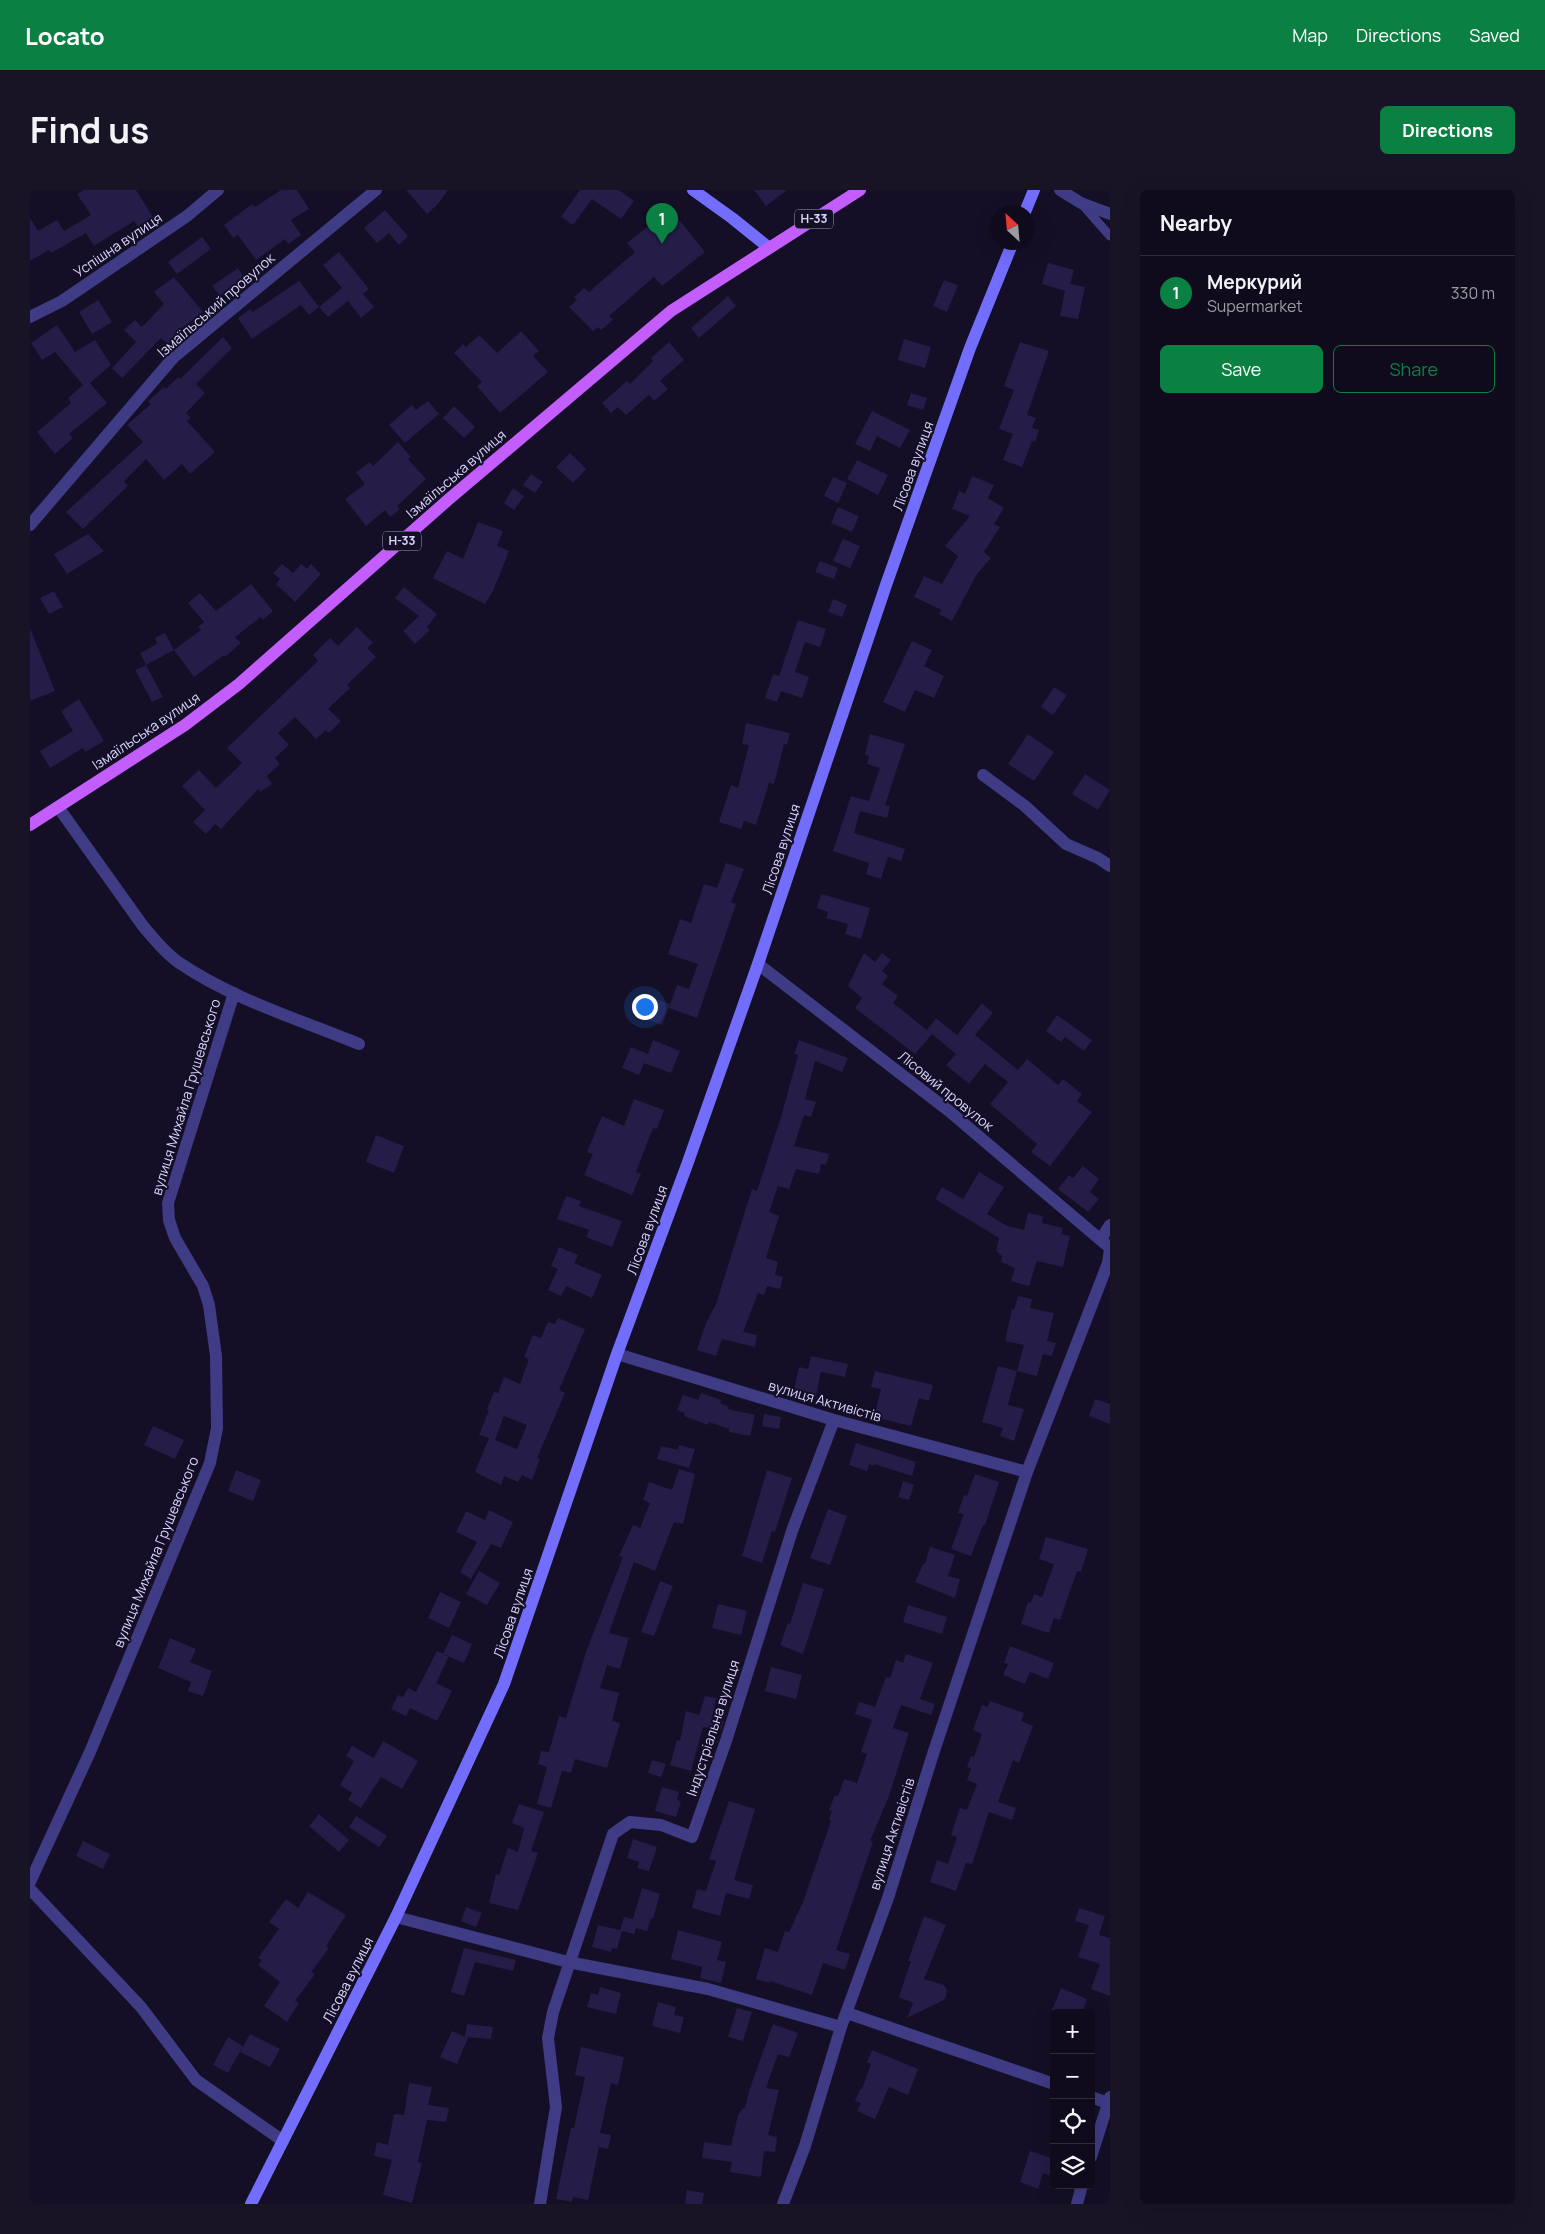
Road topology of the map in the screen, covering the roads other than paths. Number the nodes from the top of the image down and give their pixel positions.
1 (218, 190) edge
2 (376, 190) edge
3 (692, 190) edge
4 (860, 190) edge
5 (1034, 190) edge
6 (1060, 190) edge
7 (1081, 203) junction
8 (1028, 205) edge
9 (1110, 214) edge
10 (1110, 236) edge
11 (768, 247) junction
12 (1010, 250) edge
13 (30, 318) edge
14 (30, 524) edge
15 (983, 775) dead end
16 (58, 807) junction
17 (30, 825) edge
18 (1110, 866) edge
19 (758, 964) junction
20 (234, 993) junction
21 (359, 1044) dead end
22 (1110, 1225) edge
23 (1107, 1245) edge
24 (617, 1354) junction
25 (834, 1420) junction
26 (1027, 1472) junction
27 (30, 1882) edge
28 (30, 1889) edge
29 (396, 1917) junction
30 (568, 1962) junction
31 (847, 2013) junction
32 (841, 2027) junction
33 (1050, 2083) edge
34 (1095, 2098) edge
35 (1109, 2100) edge
36 (283, 2141) junction
37 (1095, 2144) edge
38 (1081, 2189) edge
39 (251, 2204) edge
40 (540, 2204) edge
41 (783, 2204) edge
42 (1077, 2204) edge

1 - 13 street, Успішна вулиця
2 - 14 street, Ізмаїльський провулок
3 - 11 street
4 - 11 main road, Ізмаїльська вулиця / Н-33
5 - 8 street
6 - 7 street
7 - 9 street
7 - 10 lane
11 - 16 main road, Ізмаїльська вулиця / Н-33
12 - 19 street, Лісова вулиця
15 - 18 street
16 - 17 main road, Ізмаїльська вулиця / Н-33
16 - 20 street
19 - 23 street, Лісовий провулок
19 - 24 street, Лісова вулиця
20 - 21 street
20 - 27 street, вулиця Михайла Грушевського
22 - 23 street, вулиця Активістів
23 - 26 street, вулиця Активістів
24 - 25 street, вулиця Активістів
24 - 29 street, Лісова вулиця
25 - 26 street, вулиця Активістів
25 - 30 street, Індустріальна вулиця
26 - 31 street, вулиця Активістів
28 - 36 street
29 - 30 street
29 - 36 street, Лісова вулиця
30 - 32 street
30 - 40 street
31 - 32 street, вулиця Активістів
31 - 33 street
32 - 41 street, вулиця Активістів
34 - 35 street
35 - 37 street
36 - 39 street, Лісова вулиця
38 - 42 street

